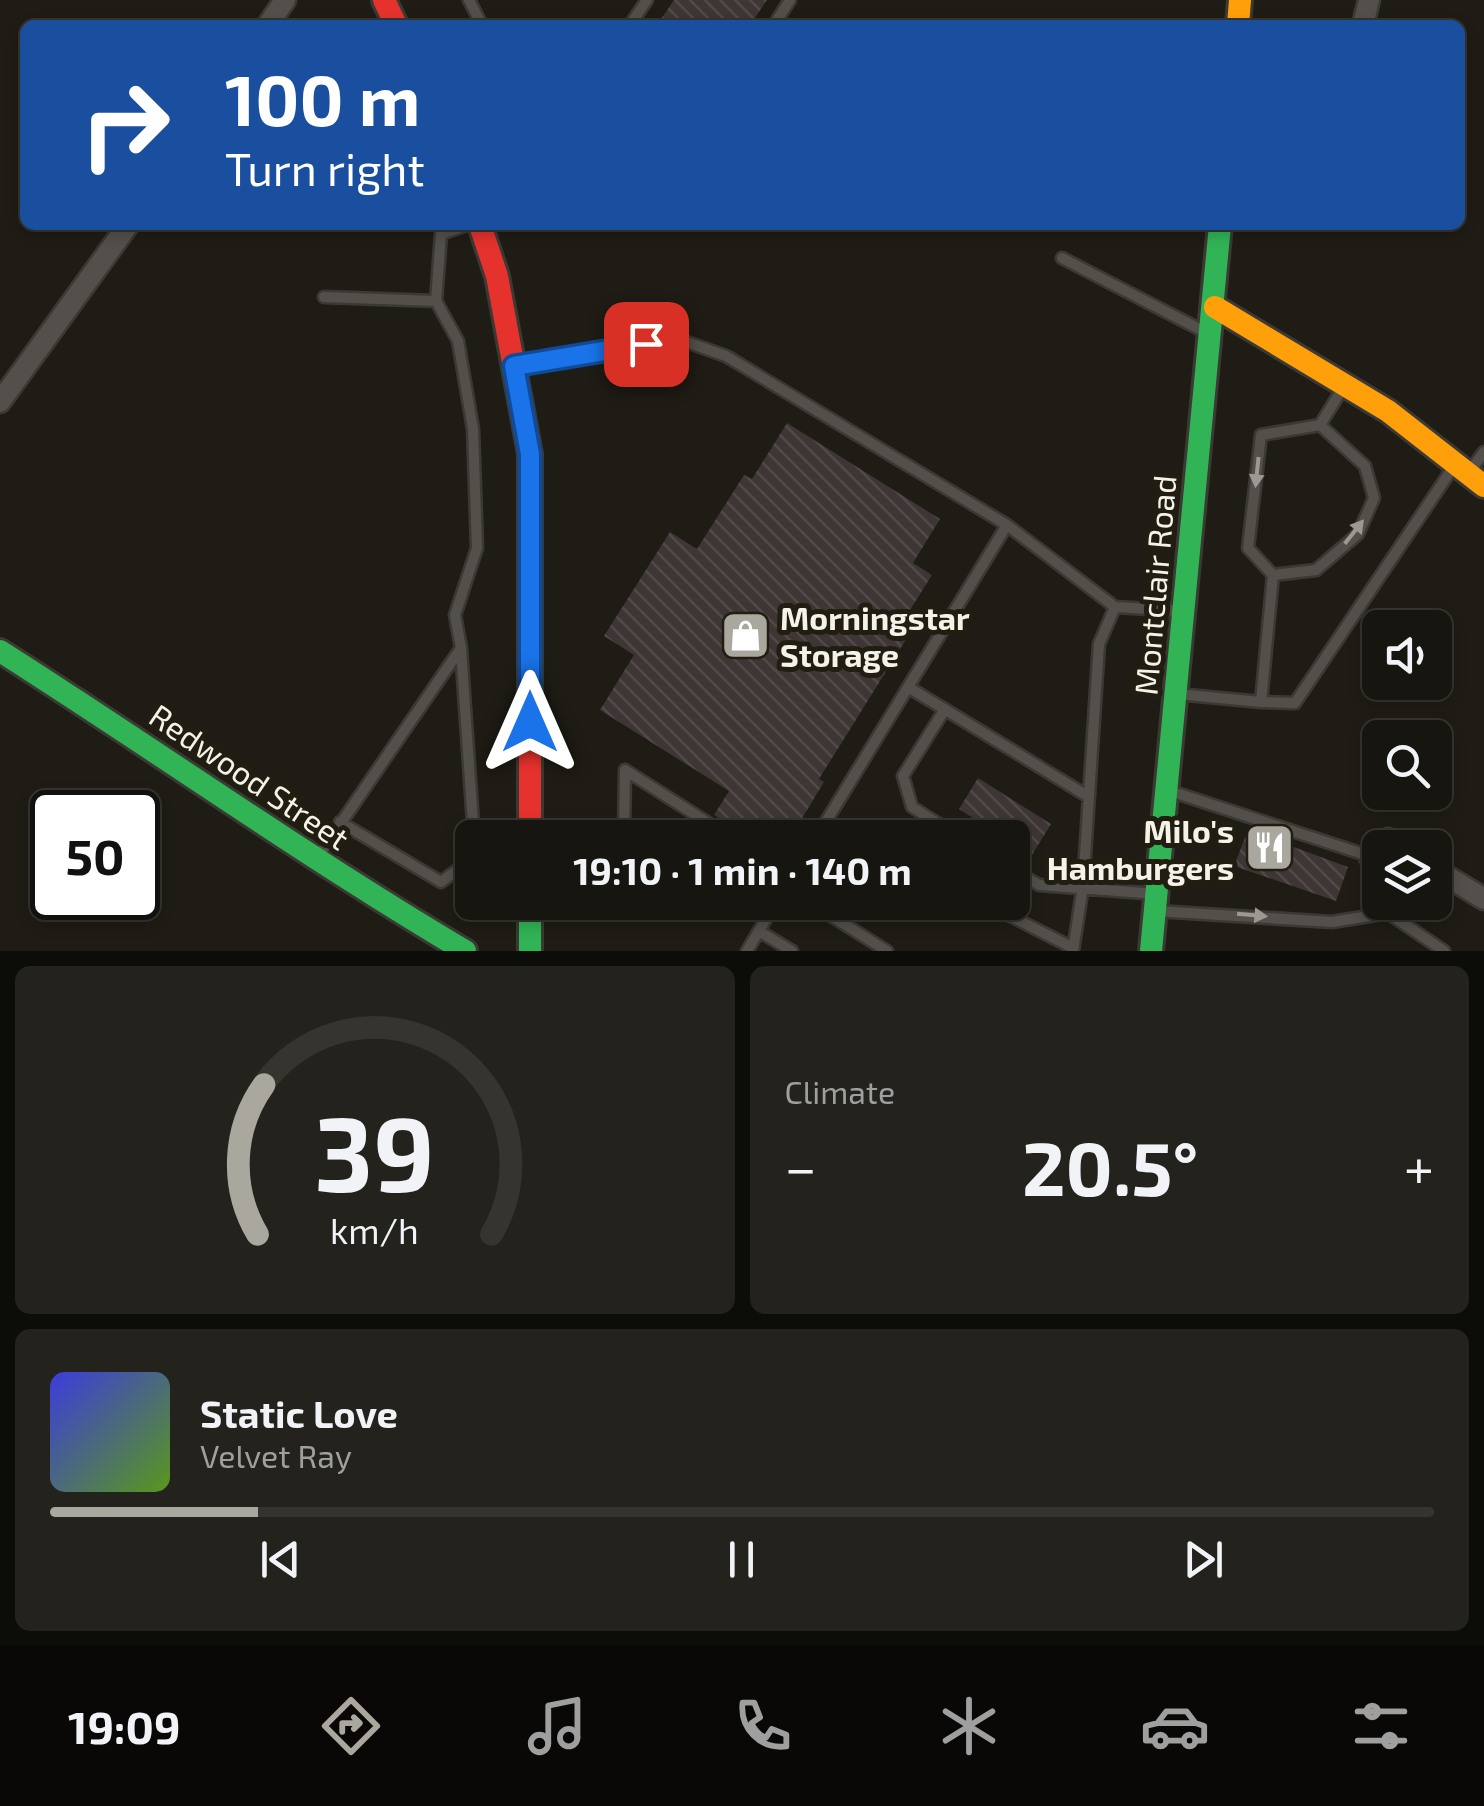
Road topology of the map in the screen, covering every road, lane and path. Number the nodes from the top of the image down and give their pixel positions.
1 (124, 230) edge
2 (452, 230) edge
3 (482, 230) edge
4 (1220, 230) edge
5 (1062, 258) dead end
6 (324, 298) dead end
7 (436, 300) junction
8 (1215, 307) junction
9 (1212, 336) junction
10 (514, 366) junction
11 (1347, 381) junction
12 (0, 402) edge
13 (1320, 425) junction
14 (1484, 452) edge
15 (1470, 473) edge
16 (1007, 525) junction
17 (1273, 575) junction
18 (1116, 606) junction
19 (1184, 611) junction
20 (461, 648) junction
21 (0, 651) edge
22 (908, 687) junction
23 (1176, 694) junction
24 (1261, 702) junction
25 (945, 709) junction
26 (1167, 790) junction
27 (1089, 797) junction
28 (473, 820) edge
29 (530, 820) edge
30 (624, 820) edge
31 (704, 820) edge
32 (827, 820) edge
33 (933, 820) edge
34 (340, 822) junction
35 (1362, 854) edge
36 (317, 859) junction
37 (455, 872) edge
38 (1452, 879) edge
39 (1030, 880) edge
40 (1083, 886) junction
41 (1484, 899) edge
42 (1156, 902) junction
43 (1362, 914) edge
44 (530, 920) edge
45 (765, 920) edge
46 (837, 920) edge
47 (1017, 920) edge
48 (1402, 920) edge
49 (759, 931) junction
50 (1073, 950) edge
51 (464, 951) edge
52 (530, 951) edge
53 (746, 951) edge
54 (792, 951) edge
55 (887, 951) edge
56 (1151, 951) edge
57 (1444, 951) edge

1 - 12 street
2 - 7 lane
3 - 10 main road
4 - 8 main road, Montclair Road
5 - 9 lane
6 - 7 lane
7 - 20 lane
8 - 9 main road, Montclair Road
8 - 11 main road
9 - 19 main road, Montclair Road
10 - 16 lane
10 - 29 main road
11 - 13 lane
11 - 15 main road
13 -> 17 lane
17 -> 13 lane
14 - 15 lane
15 - 24 lane
16 - 18 lane
16 - 22 lane
17 - 24 lane
18 - 19 lane
18 - 27 lane
19 - 23 main road, Montclair Road
20 - 28 lane
20 - 34 lane
21 - 36 main road, Redwood Street
22 - 25 lane
22 - 32 lane
23 - 24 lane
23 - 26 main road, Montclair Road
25 - 27 lane
25 - 33 lane
26 - 35 lane
26 - 42 main road, Montclair Road
27 - 40 lane
30 - 31 lane
34 - 36 lane
34 - 37 lane
36 - 51 main road, Redwood Street
38 - 41 street
39 - 40 lane
40 - 42 lane
40 - 50 lane
42 -> 43 lane
42 - 56 main road, Montclair Road
44 - 52 main road
45 - 49 lane
46 - 55 lane
47 - 50 lane
48 - 57 lane
49 - 53 lane
49 - 54 lane

